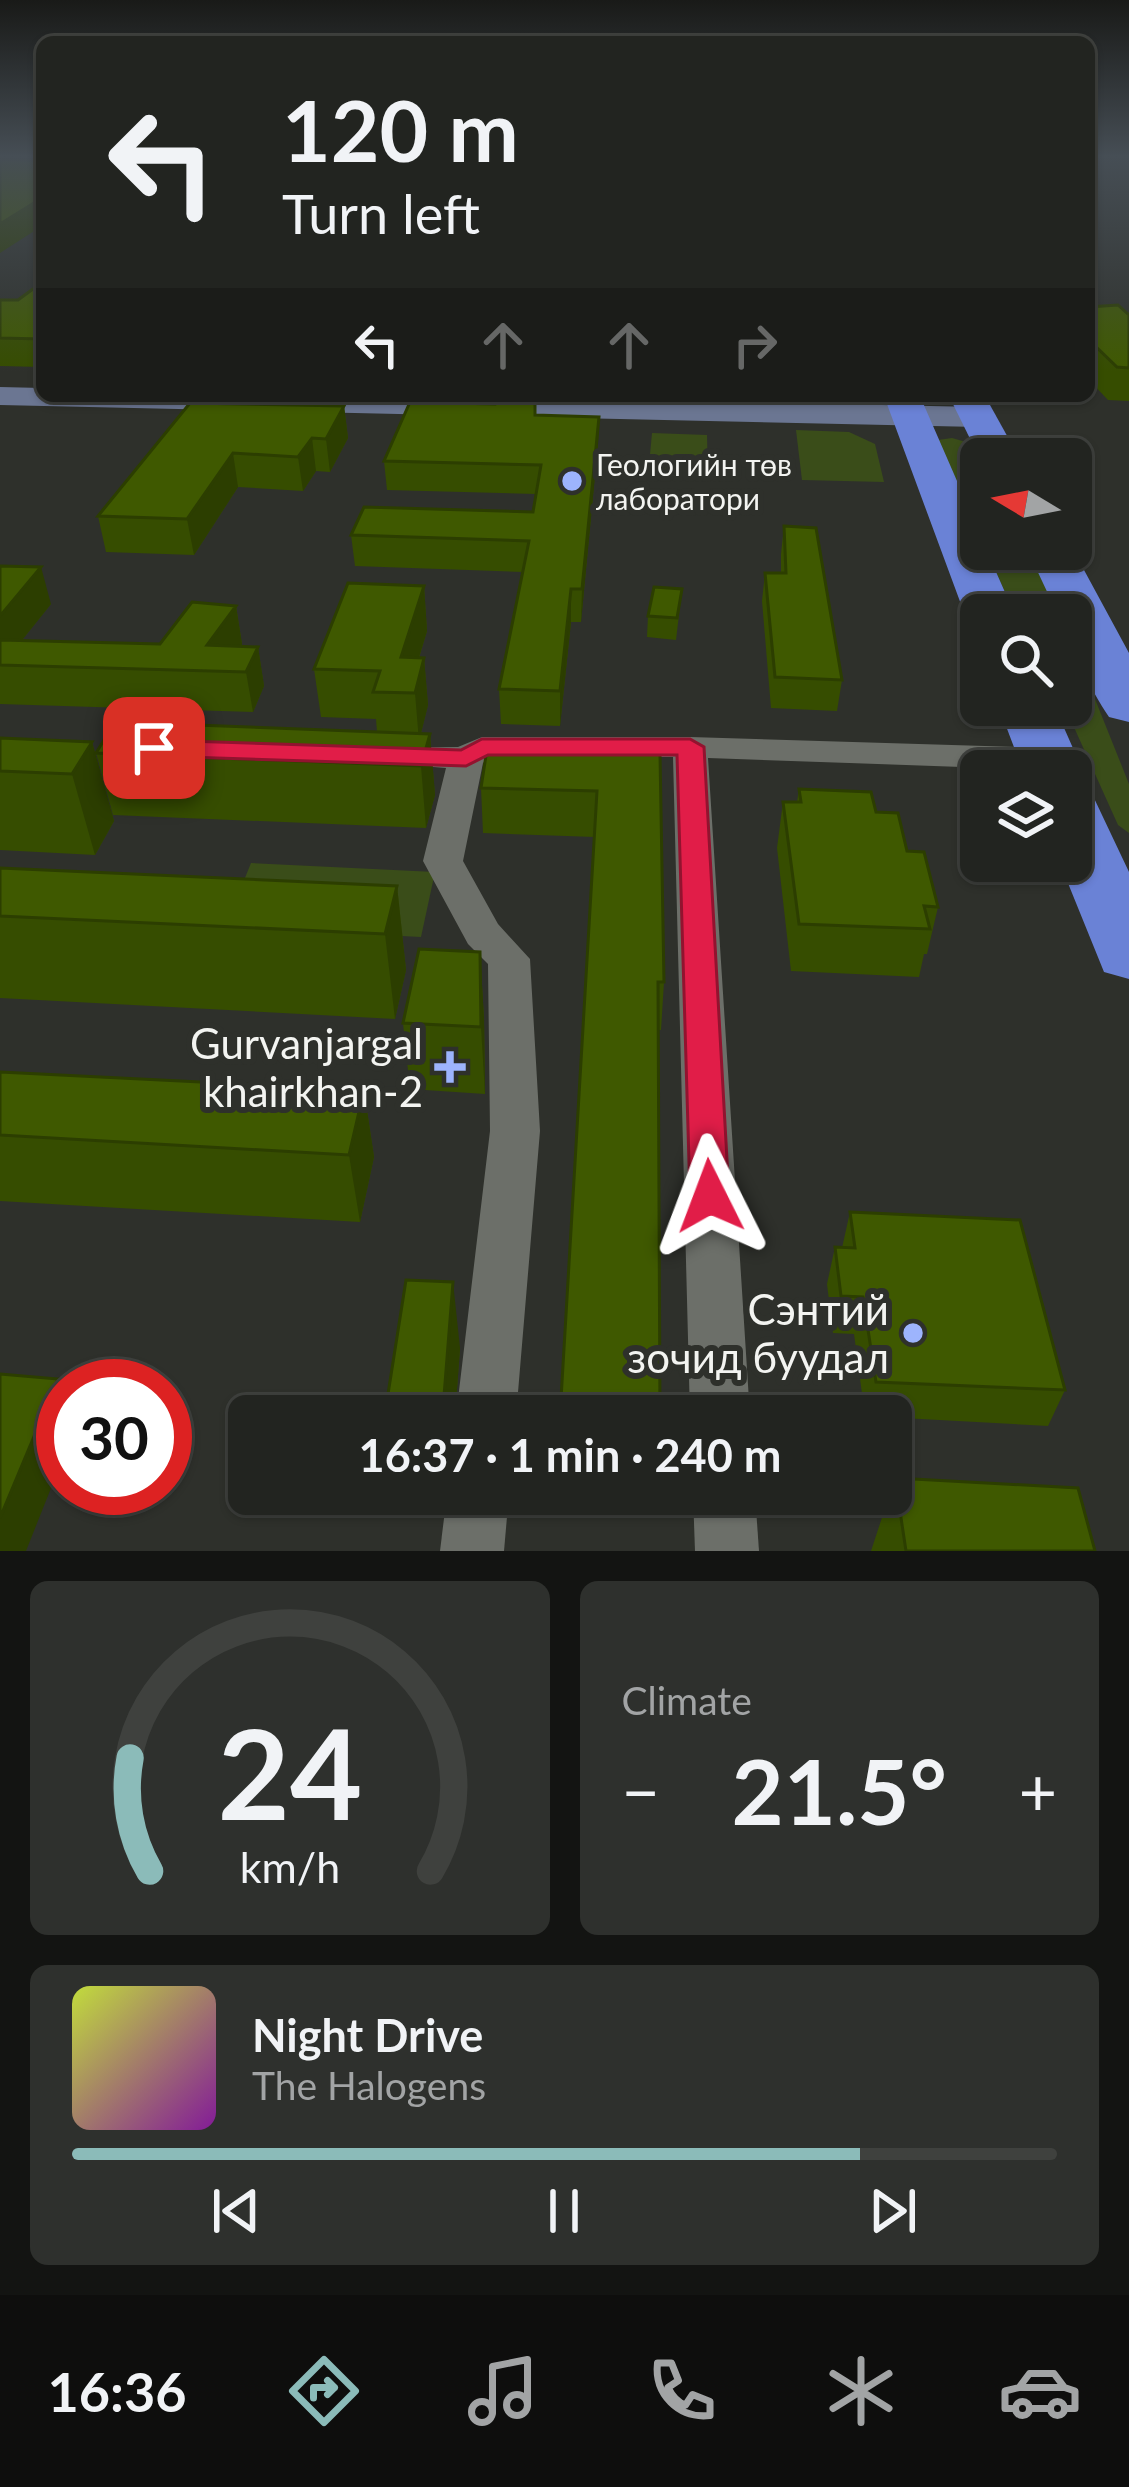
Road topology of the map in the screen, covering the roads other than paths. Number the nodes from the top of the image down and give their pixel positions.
1 (0, 396) edge
2 (36, 397) edge
3 (298, 402) edge
4 (514, 402) edge
5 (909, 412) edge
6 (982, 424) edge
7 (1061, 570) edge
8 (982, 594) edge
9 (1129, 705) edge
10 (1036, 726) edge
11 (690, 747) junction
12 (357, 754) edge
13 (466, 758) junction
14 (1093, 847) edge
15 (488, 1395) edge
16 (719, 1395) edge
17 (476, 1515) edge
18 (725, 1515) edge
19 (472, 1551) edge
20 (727, 1551) edge

1 - 2 main road
3 - 5 main road
4 - 5 main road
5 - 6 main road
5 - 8 highway
7 - 9 highway
10 - 14 highway
11 - 13 street
11 - 14 street
11 - 16 street
12 - 13 street
13 - 15 street
17 - 19 street
18 - 20 street

